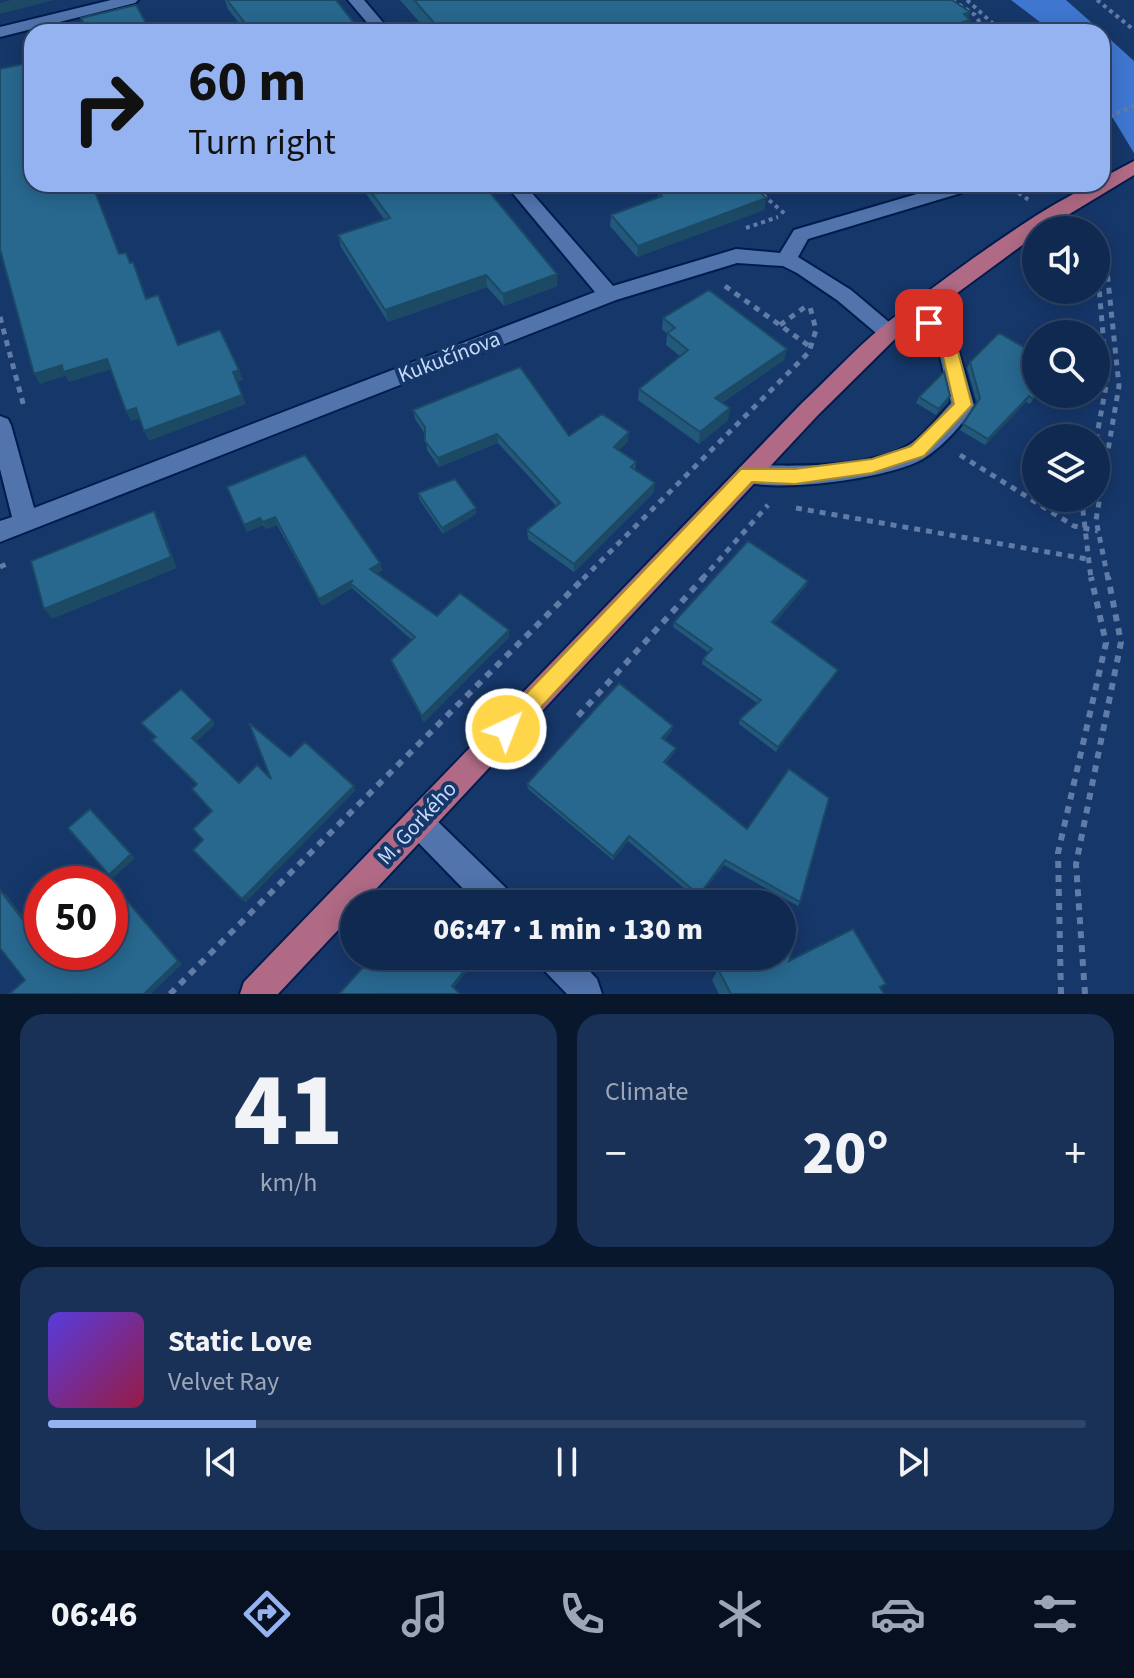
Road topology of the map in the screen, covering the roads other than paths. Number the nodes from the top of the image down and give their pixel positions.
1 (130, 0) edge
2 (356, 0) edge
3 (32, 24) edge
4 (376, 24) edge
5 (24, 26) edge
6 (0, 32) edge
7 (1134, 167) edge
8 (1110, 180) edge
9 (521, 192) edge
10 (944, 192) edge
11 (1091, 192) edge
12 (786, 260) junction
13 (609, 295) junction
14 (914, 314) junction
15 (889, 333) junction
16 (0, 425) edge
17 (748, 474) junction
18 (26, 522) junction
19 (0, 532) edge
20 (418, 822) junction
21 (486, 890) edge
22 (566, 970) edge
23 (256, 994) edge
24 (586, 994) edge

1 - 3 street
2 - 4 street
5 - 6 street
7 - 8 main road, M. Gorkého
9 - 13 street
10 - 12 street
11 - 14 main road, M. Gorkého
12 - 13 street, Kukučínova
12 - 15 street, Kukučínova
13 - 18 street, Kukučínova
14 - 15 main road, M. Gorkého
14 - 17 street
15 - 17 main road, M. Gorkého
16 - 18 street
17 - 20 main road, M. Gorkého
18 - 19 street, Kukučínova
20 - 21 street
20 - 23 main road, M. Gorkého
22 - 24 street

